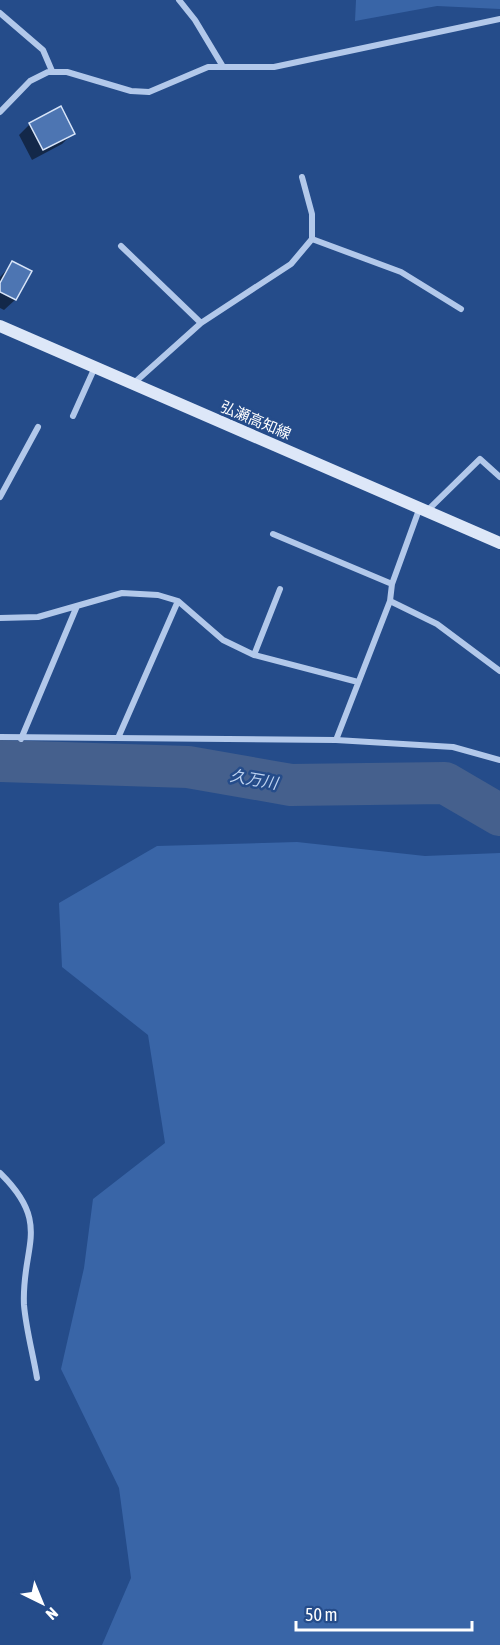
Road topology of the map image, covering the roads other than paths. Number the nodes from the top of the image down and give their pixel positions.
1 (179, 0) edge
2 (0, 13) edge
3 (500, 19) edge
4 (222, 65) junction
5 (52, 71) junction
6 (0, 112) edge
7 (302, 177) dead end
8 (312, 238) junction
9 (121, 246) dead end
10 (461, 309) dead end
11 (201, 323) junction
12 (0, 326) edge
13 (95, 367) junction
14 (133, 383) junction
15 (73, 416) dead end
16 (38, 427) dead end
17 (500, 477) edge
18 (0, 497) edge
19 (423, 509) junction
20 (273, 534) dead end
21 (500, 543) edge
22 (392, 584) junction
23 (280, 589) dead end
24 (177, 601) junction
25 (390, 601) junction
26 (77, 606) junction
27 (0, 618) edge
28 (254, 655) junction
29 (500, 671) edge
30 (358, 682) junction
31 (0, 737) edge
32 (118, 738) junction
33 (21, 739) junction
34 (336, 740) junction
35 (500, 760) edge
36 (0, 1173) edge
37 (37, 1378) dead end

1 - 4 street
2 - 5 street
3 - 4 street
4 - 5 street
5 - 6 street
7 - 8 street
8 - 10 street
8 - 11 street
9 - 11 street
11 - 14 street
12 - 13 main road, 弘瀬高知線
13 - 14 main road, 弘瀬高知線
13 - 15 street
14 - 19 main road, 弘瀬高知線
16 - 18 street
17 - 19 street
19 - 21 main road, 弘瀬高知線
19 - 22 street
20 - 22 street
22 - 25 street
23 - 28 street
24 - 26 street
24 - 28 street
24 - 32 street
25 - 29 street
25 - 30 street
26 - 27 street
26 - 33 street
28 - 30 street
30 - 34 street
31 - 33 street
32 - 33 street
32 - 34 street
34 - 35 street
36 - 37 street

